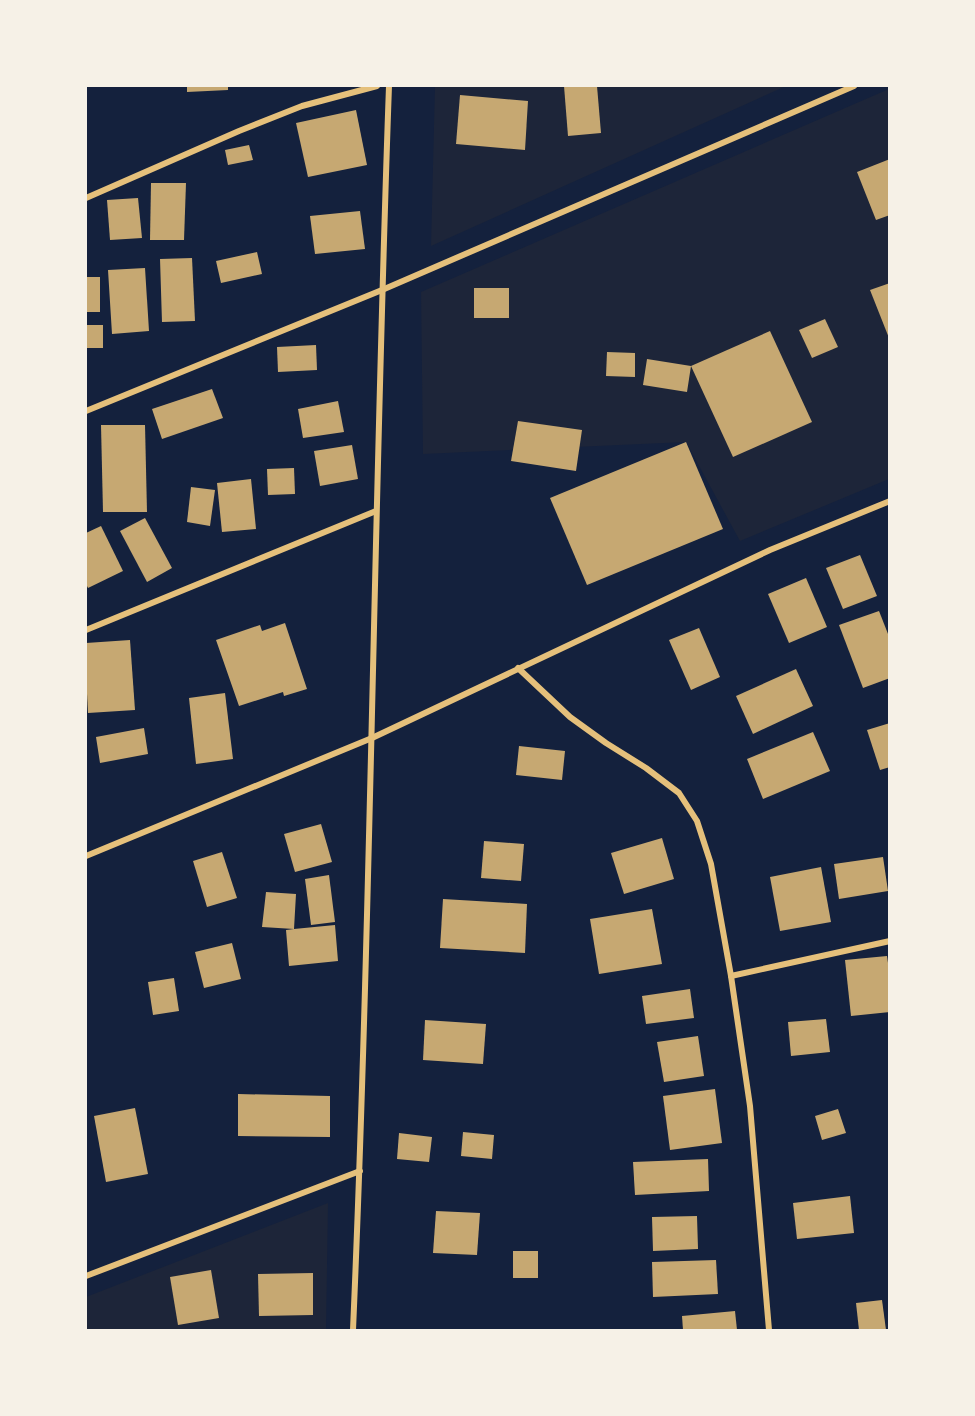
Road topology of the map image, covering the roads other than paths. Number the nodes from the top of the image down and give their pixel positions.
1 (377, 86) edge
2 (389, 86) edge
3 (854, 86) edge
4 (86, 198) edge
5 (382, 290) junction
6 (86, 411) edge
7 (890, 501) edge
8 (376, 511) junction
9 (86, 630) edge
10 (518, 668) junction
11 (372, 738) junction
12 (86, 856) edge
13 (890, 941) edge
14 (731, 976) junction
15 (360, 1171) junction
16 (86, 1276) edge
17 (353, 1330) edge
18 (769, 1330) edge

1 - 4 street
2 - 5 street
3 - 5 street
5 - 6 street
5 - 8 street
7 - 10 street
8 - 9 street
8 - 11 street
10 - 11 street
10 - 14 street
11 - 12 street
11 - 15 street
13 - 14 street
14 - 18 street
15 - 16 street
15 - 17 street

